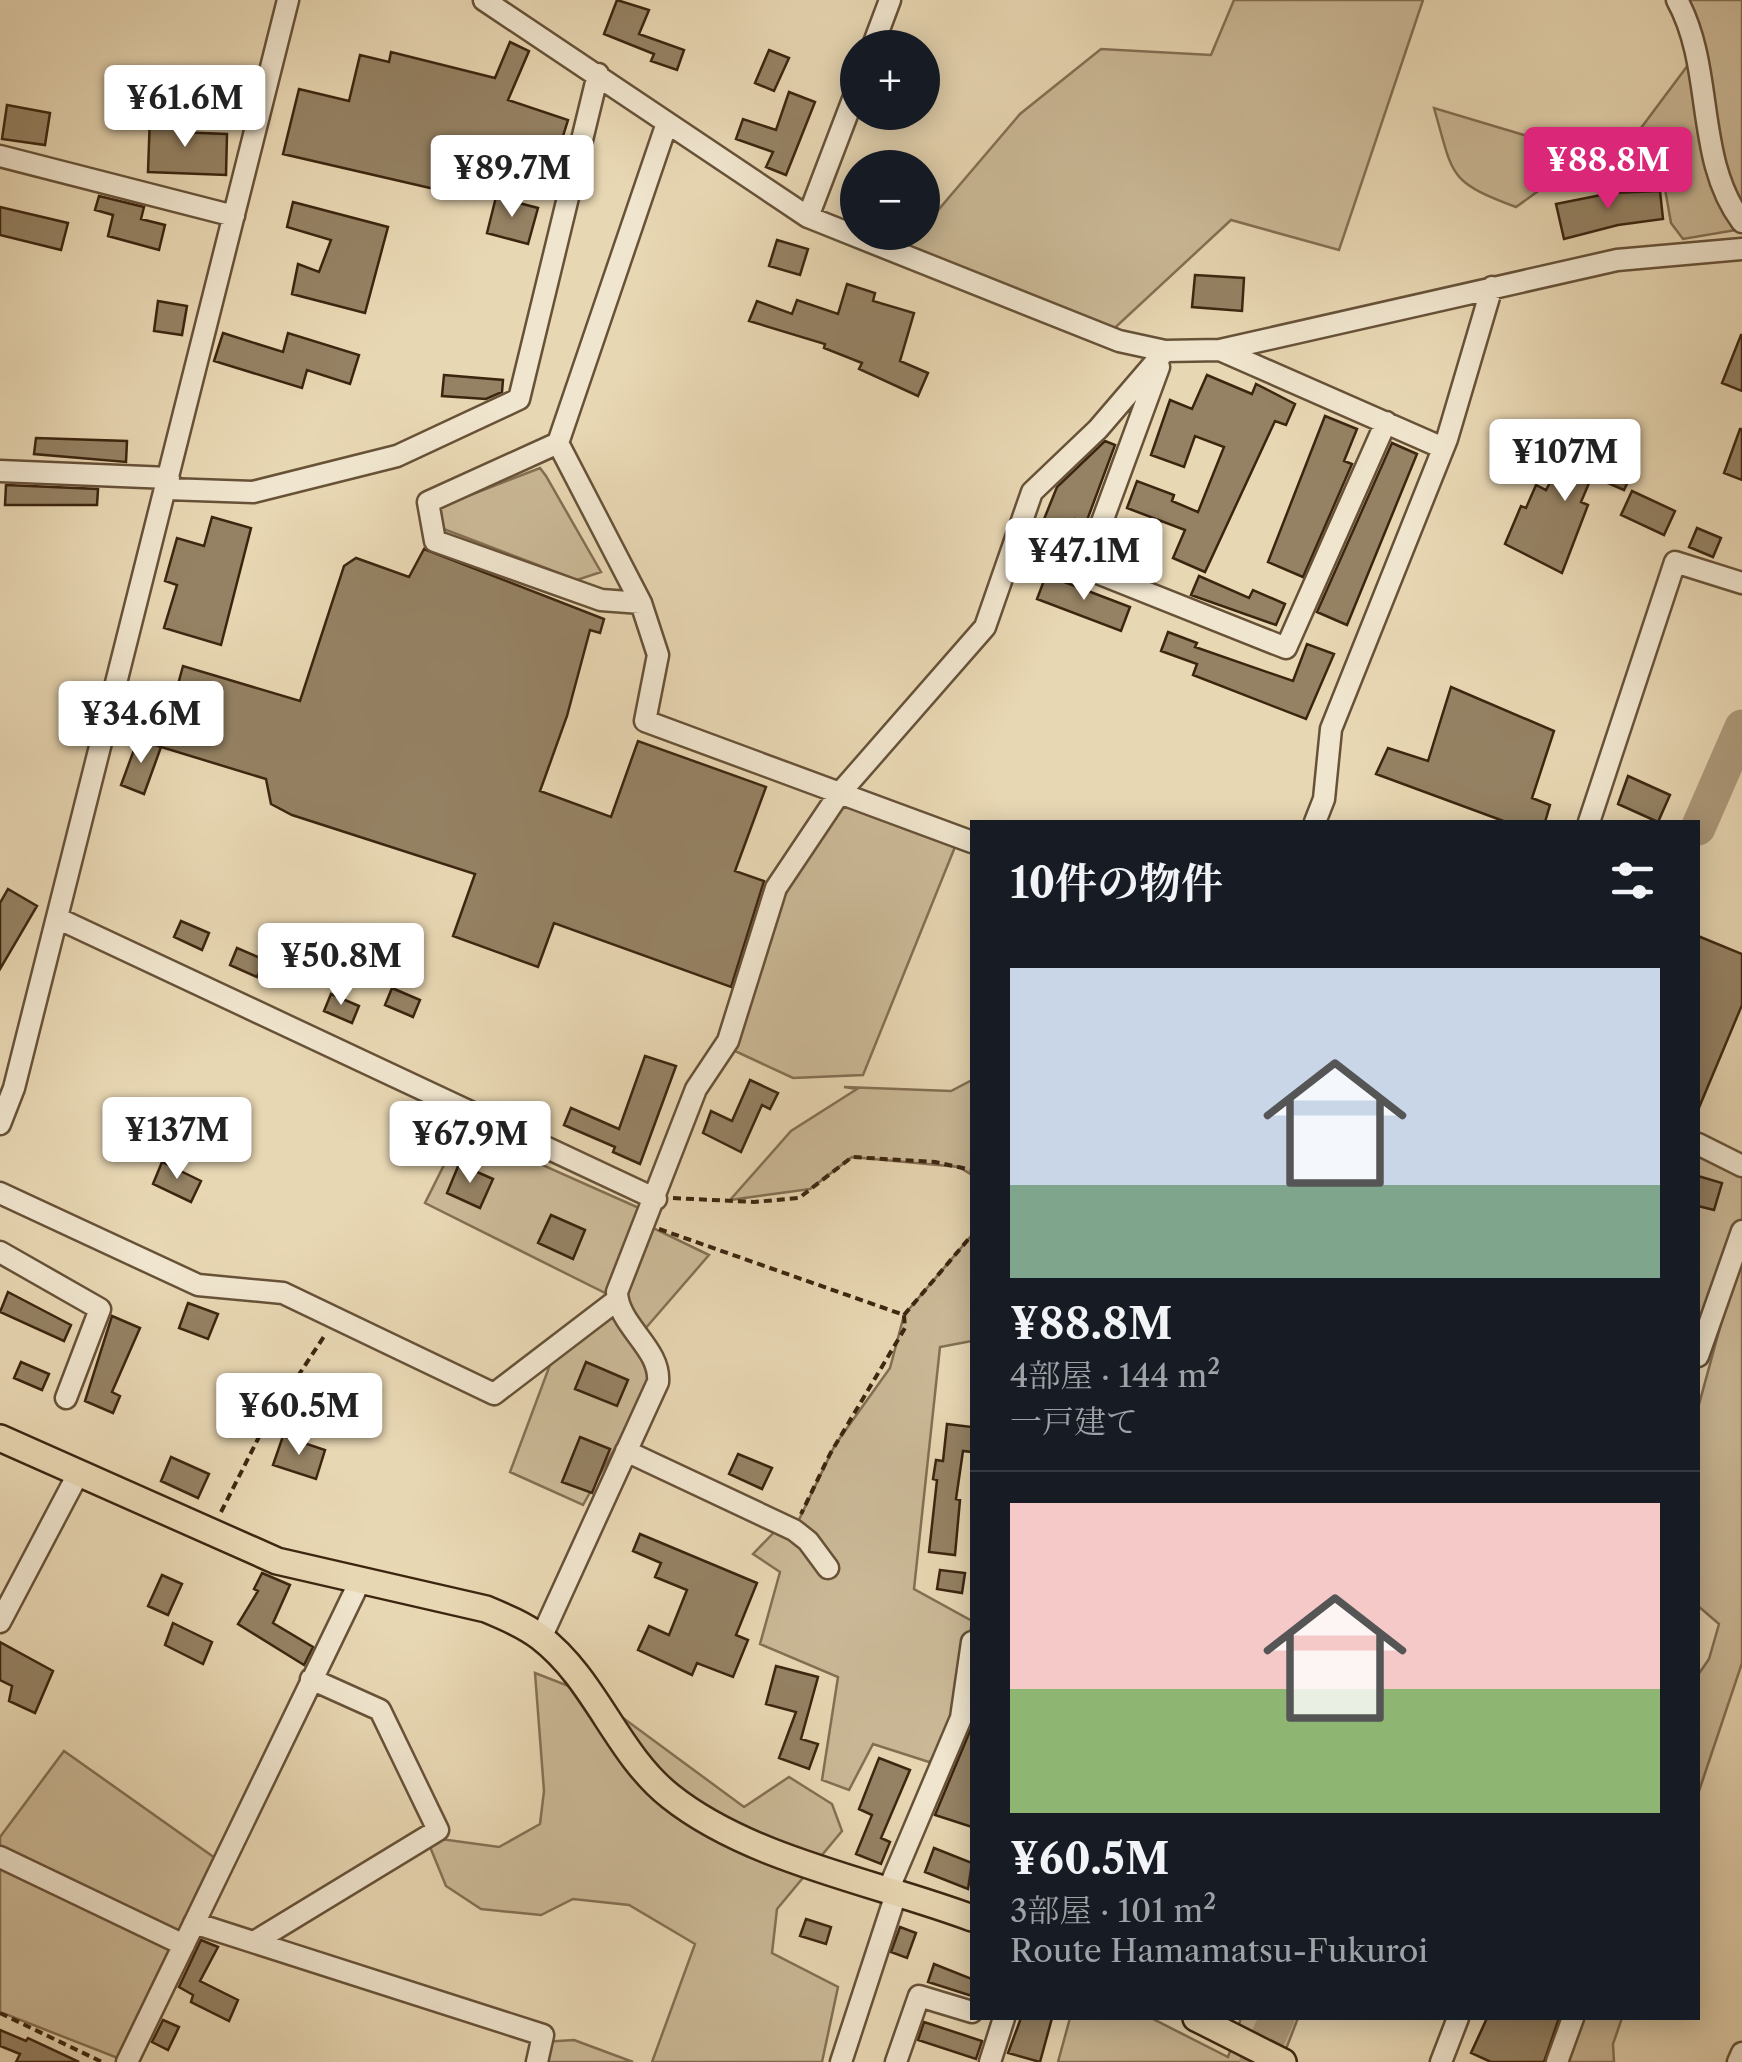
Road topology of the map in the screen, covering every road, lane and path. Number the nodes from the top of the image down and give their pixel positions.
1 (288, 0) edge
2 (484, 0) edge
3 (890, 0) edge
4 (1677, 0) edge
5 (879, 30) edge
6 (598, 74) junction
7 (667, 122) junction
8 (841, 130) edge
9 (0, 156) edge
10 (234, 216) junction
11 (808, 217) junction
12 (1742, 222) edge
13 (1742, 248) edge
14 (1492, 287) junction
15 (1220, 350) junction
16 (1165, 351) junction
17 (1386, 422) junction
18 (558, 443) junction
19 (1443, 448) junction
20 (0, 472) edge
21 (168, 483) junction
22 (1742, 583) edge
23 (641, 603) junction
24 (839, 794) junction
25 (1316, 820) edge
26 (1591, 820) edge
27 (970, 841) edge
28 (56, 918) junction
29 (1, 1120) edge
30 (1700, 1145) edge
31 (1742, 1166) edge
32 (970, 1170) edge
33 (0, 1192) edge
34 (656, 1199) junction
35 (645, 1224) junction
36 (1742, 1231) edge
37 (970, 1238) edge
38 (0, 1252) edge
39 (618, 1300) junction
40 (904, 1315) junction
41 (336, 1318) junction
42 (1700, 1350) edge
43 (66, 1398) dead end
44 (0, 1438) edge
45 (626, 1451) junction
46 (78, 1474) junction
47 (794, 1530) junction
48 (210, 1534) junction
49 (828, 1568) dead end
50 (360, 1581) junction
51 (0, 1622) edge
52 (540, 1638) junction
53 (970, 1652) edge
54 (310, 1679) junction
55 (0, 1857) edge
56 (893, 1890) junction
57 (970, 1914) edge
58 (194, 1923) junction
59 (254, 1942) junction
60 (184, 1944) junction
61 (970, 2011) edge
62 (0, 2014) edge
63 (998, 2020) edge
64 (1457, 2020) edge
65 (1572, 2020) edge
66 (1227, 2024) edge
67 (1742, 2052) edge
68 (1281, 2061) edge
69 (102, 2062) edge
70 (128, 2062) edge
71 (537, 2062) edge
72 (841, 2062) edge
73 (896, 2062) edge
74 (990, 2062) edge
75 (1442, 2062) edge
76 (1557, 2062) edge
77 (1738, 2062) edge

1 - 10 street
2 - 6 street
3 - 5 street
4 - 12 street
6 - 7 street
6 - 21 street
7 - 11 street
7 - 18 street
8 - 11 street
9 - 10 street
10 - 21 street
11 - 16 street
13 - 14 street
14 - 15 street
14 - 19 street
15 - 16 street
15 - 17 street
16 - 17 street
16 - 24 street
17 - 19 street
18 - 23 street
18 - 23 street
19 - 25 street
20 - 21 street
21 - 28 street
22 - 26 street
23 - 24 street
24 - 27 street
24 - 34 street
28 - 29 street
28 - 34 street
30 - 31 street
32 - 34 path
33 - 41 street
34 - 35 street
35 - 39 street
35 - 40 path
36 - 42 street
37 - 40 path
38 - 43 street
39 - 41 street
39 - 45 street
40 - 47 path
41 - 48 path
44 - 46 main road
45 - 47 street
45 - 52 street
46 - 48 main road
46 - 51 street
47 - 49 street
48 - 50 main road
50 - 52 main road
50 - 54 street
52 - 56 main road
53 - 56 street
54 - 58 street
54 - 59 street
55 - 60 street
56 - 57 main road
56 - 72 street
58 - 59 street
58 - 60 street
59 - 71 street
60 - 70 street
61 - 73 street
62 - 69 path
63 - 74 street
64 - 75 street
65 - 76 street
66 - 68 main road
67 - 77 street

